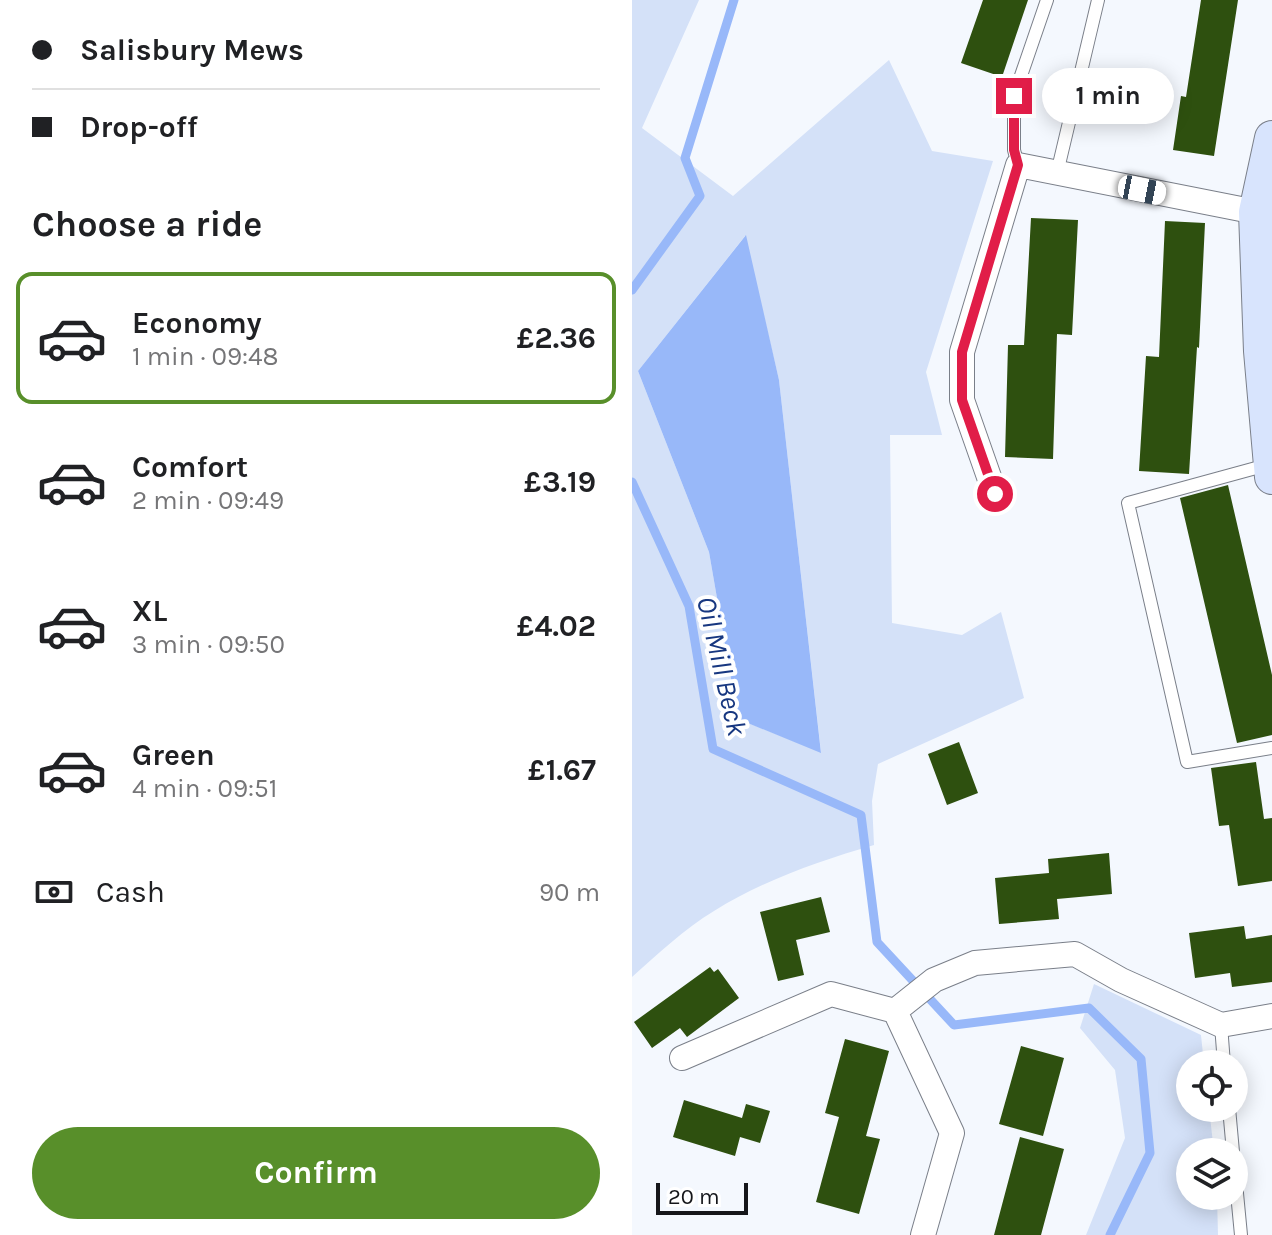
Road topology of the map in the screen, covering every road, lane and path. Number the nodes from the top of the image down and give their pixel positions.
1 (1047, 0) edge
2 (1098, 0) edge
3 (1270, 157) edge
4 (1018, 165) junction
5 (1057, 173) junction
6 (1256, 212) junction
7 (1271, 471) edge
8 (995, 494) dead end
9 (1272, 748) edge
10 (895, 1011) junction
11 (1272, 1016) edge
12 (1221, 1025) junction
13 (1223, 1050) edge
14 (682, 1058) dead end
15 (1239, 1210) edge
16 (923, 1235) edge
17 (1241, 1235) edge

1 - 4 lane
2 - 5 lane
3 - 6 street
4 - 5 street
4 - 8 street
5 - 6 street
6 - 7 street
7 - 9 lane
10 - 12 street
10 - 14 street
10 - 16 street
11 - 12 street
12 - 13 lane
15 - 17 lane

